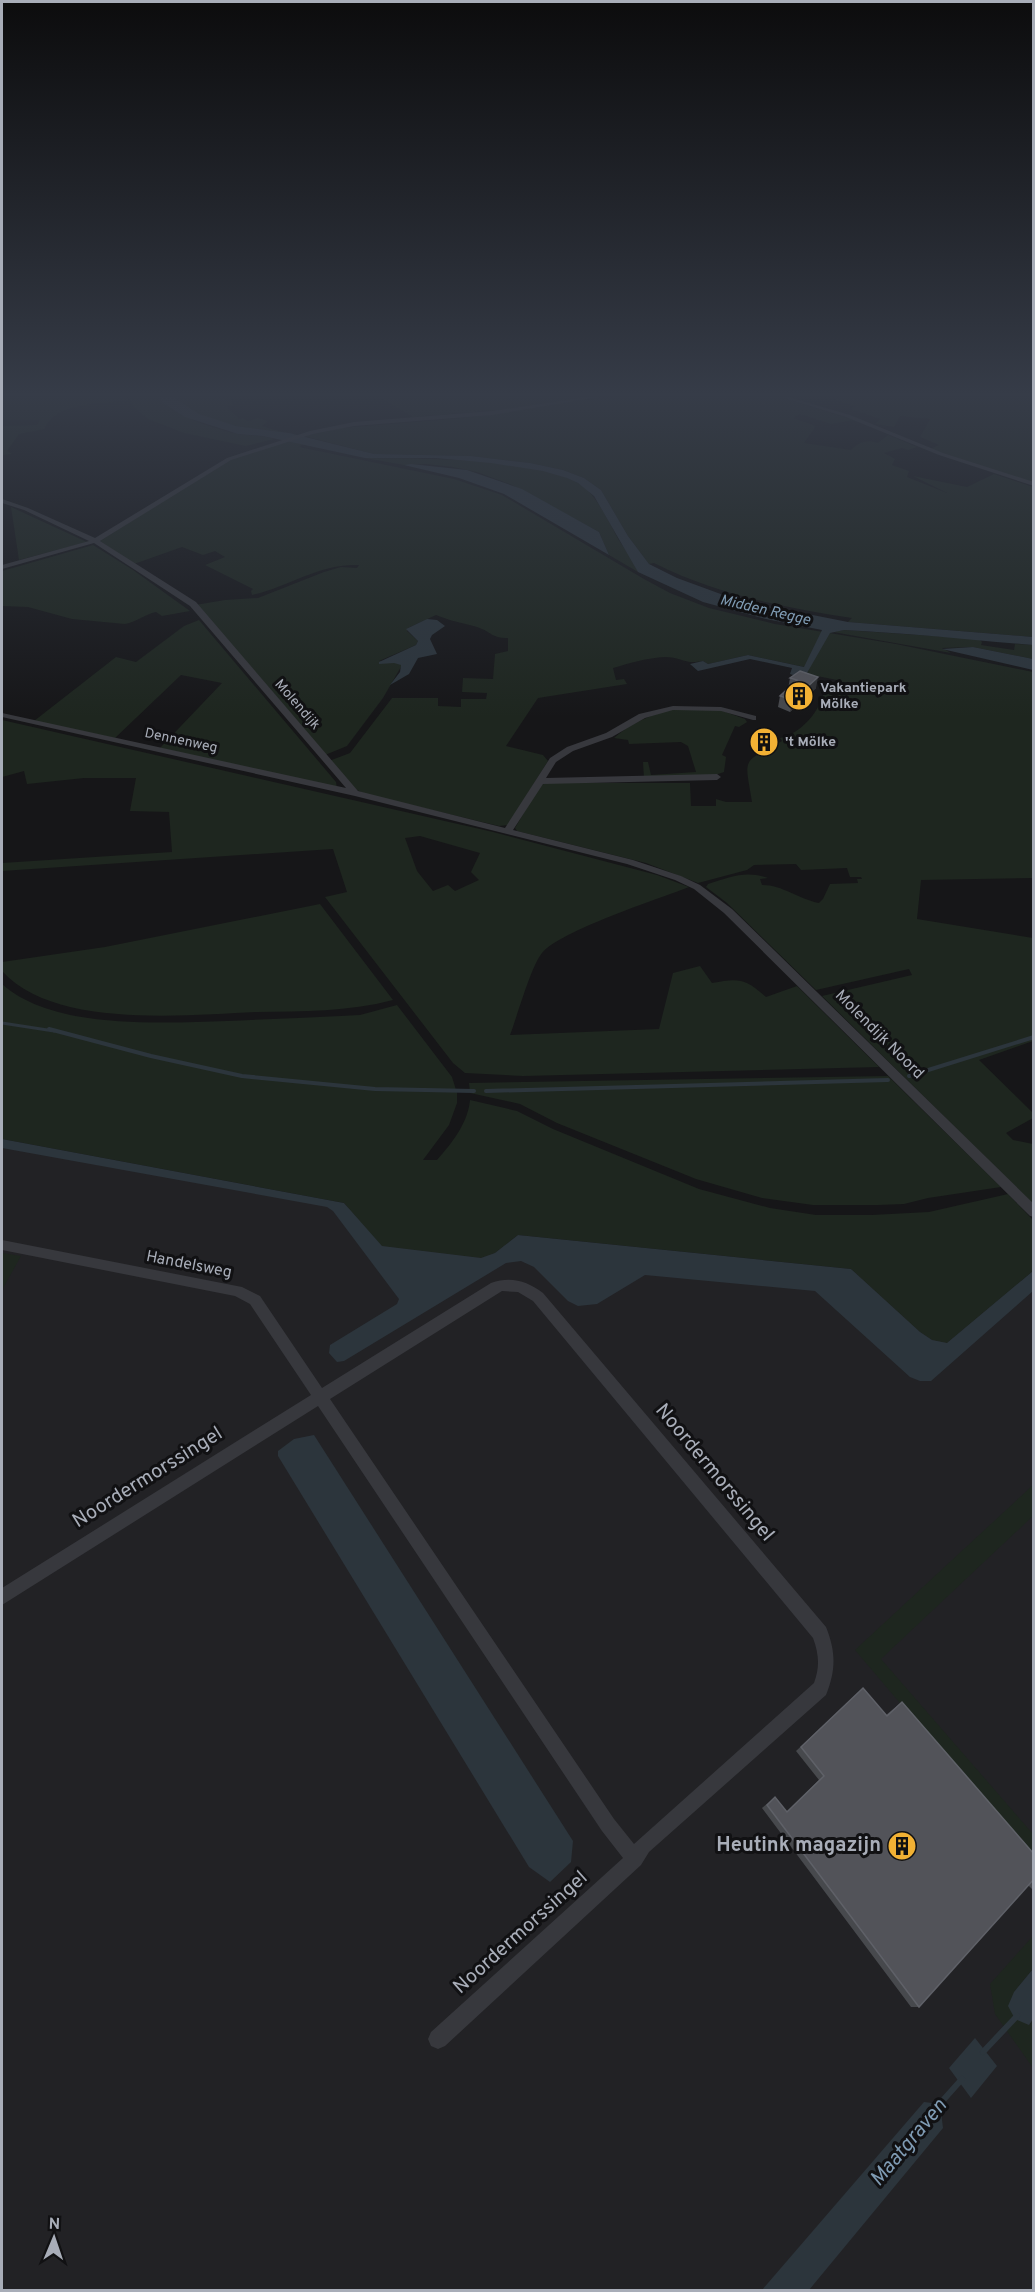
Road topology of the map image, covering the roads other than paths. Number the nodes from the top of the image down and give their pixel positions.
1 (11, 504) edge
2 (155, 504) edge
3 (95, 541) junction
4 (2, 567) edge
5 (2, 716) edge
6 (753, 718) dead end
7 (717, 777) dead end
8 (538, 781) junction
9 (355, 793) junction
10 (508, 831) junction
11 (1034, 1212) edge
12 (2, 1245) edge
13 (319, 1396) junction
14 (2, 1597) edge
15 (635, 1859) junction
16 (438, 2039) dead end

1 - 3 street, Molendijk
2 - 3 street
3 - 4 street
3 - 9 street, Molendijk
5 - 9 street, Dennenweg
6 - 8 street
7 - 8 street
8 - 10 street
9 - 10 street
10 - 11 street, Molendijk Noord
12 - 13 street, Handelsweg
13 - 14 street, Noordermorssingel
13 - 15 street
13 - 15 street, Noordermorssingel
15 - 16 street, Noordermorssingel

